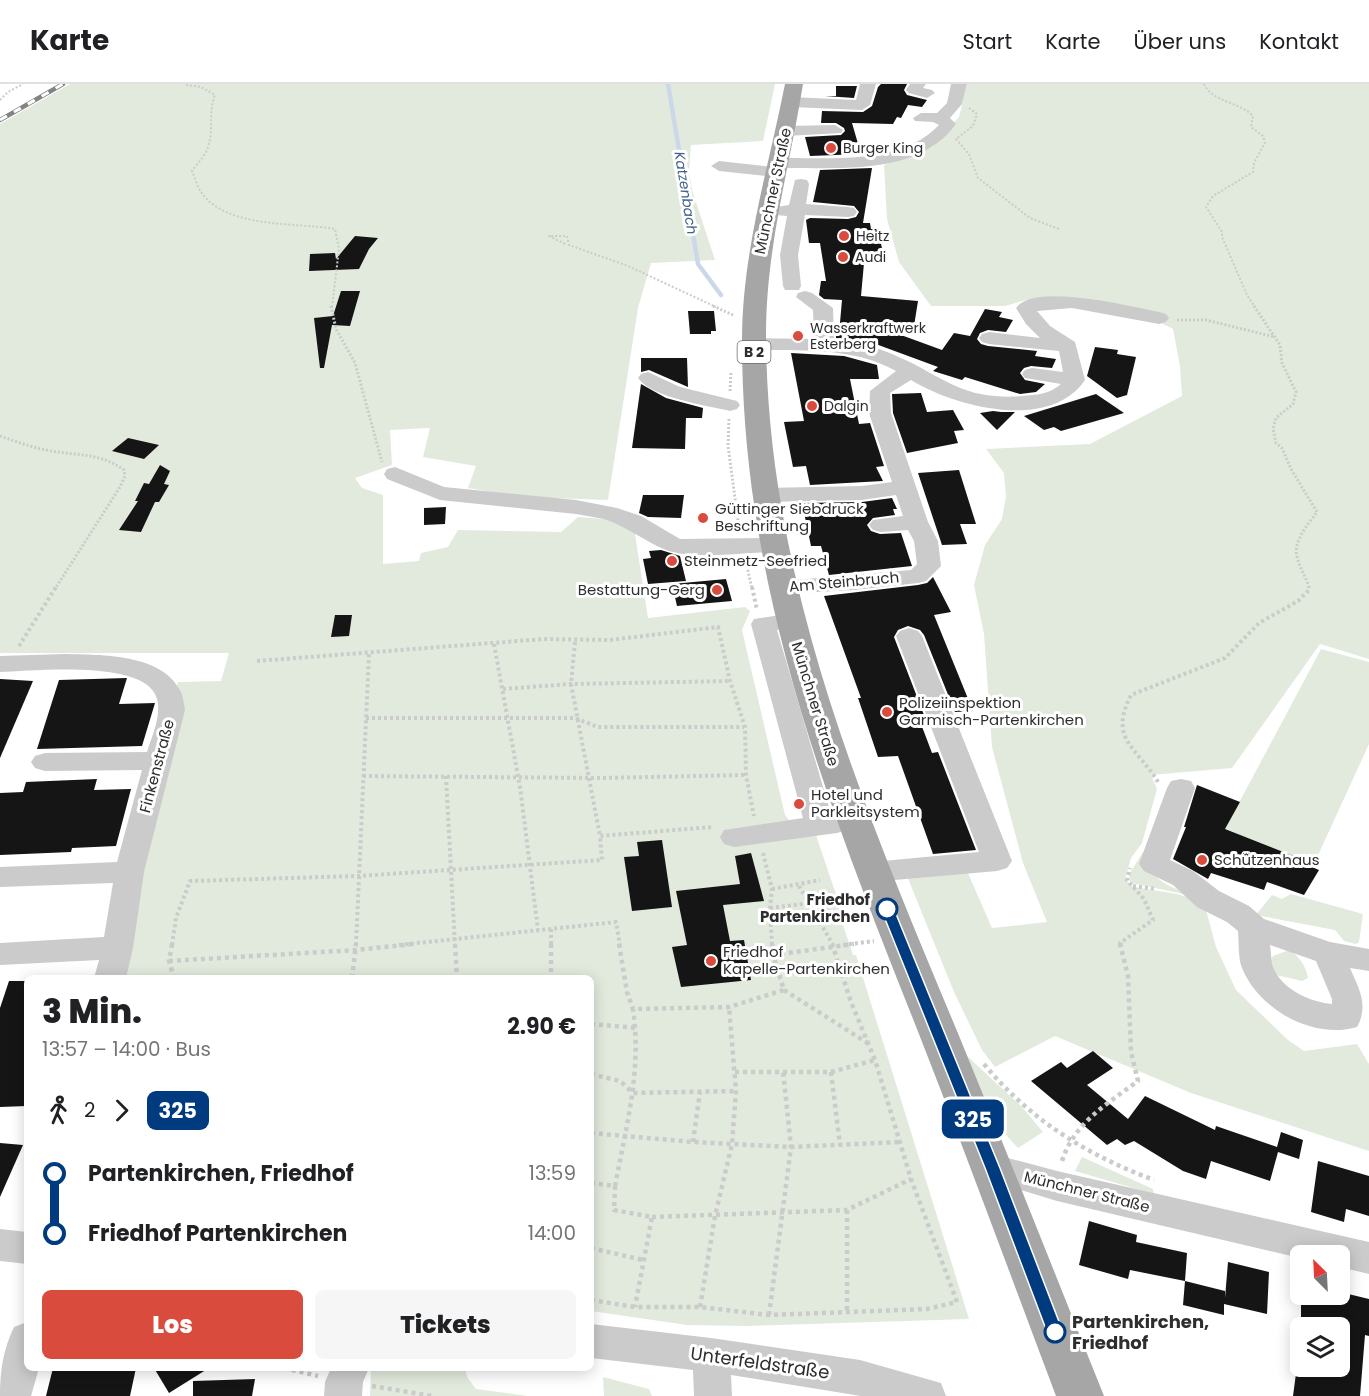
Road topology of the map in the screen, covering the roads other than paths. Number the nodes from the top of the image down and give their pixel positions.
1 (959, 84) edge
2 (792, 93) edge
3 (845, 94) dead end
4 (868, 98) edge
5 (921, 118) dead end
6 (940, 119) junction
7 (908, 135) dead end
8 (841, 136) dead end
9 (778, 154) junction
10 (719, 166) dead end
11 (801, 184) dead end
12 (798, 210) junction
13 (766, 211) junction
14 (848, 212) dead end
15 (789, 255) junction
16 (759, 257) junction
17 (1159, 318) road end
18 (991, 334) dead end
19 (754, 344) junction
20 (824, 346) junction
21 (1068, 346) junction
22 (909, 372) junction
23 (1032, 374) dead end
24 (648, 378) dead end
25 (1075, 380) junction
26 (729, 405) dead end
27 (395, 474) road end
28 (904, 487) junction
29 (764, 495) junction
30 (916, 522) junction
31 (881, 525) dead end
32 (772, 545) junction
33 (780, 587) junction
34 (776, 622) junction
35 (909, 636) dead end
36 (4, 664) edge
37 (159, 761) junction
38 (45, 762) dead end
39 (1169, 790) road end
40 (853, 821) junction
41 (820, 826) junction
42 (746, 835) road end
43 (129, 872) junction
44 (872, 872) junction
45 (0, 878) edge
46 (1253, 927) junction
47 (118, 948) junction
48 (1328, 953) junction
49 (0, 954) edge
50 (1369, 960) edge
51 (111, 975) edge
52 (993, 1168) junction
53 (0, 1245) edge
54 (24, 1248) edge
55 (1369, 1258) edge
56 (594, 1341) edge
57 (24, 1350) edge
58 (711, 1355) junction
59 (12, 1396) edge
60 (712, 1396) edge
61 (927, 1396) edge
62 (1080, 1396) edge

1 - 6 street
2 - 4 street
2 - 9 main road, Münchner Straße / B 2
3 - 4 street
5 - 6 street
6 - 9 street
7 - 9 street
8 - 9 street
9 - 10 street
9 - 13 main road, Münchner Straße / B 2
11 - 12 street
12 - 13 street
12 - 14 street
12 - 15 street
13 - 16 main road, Münchner Straße / B 2
15 - 16 street
15 - 20 street
16 - 19 main road, Münchner Straße / B 2
17 - 21 street
18 - 21 street
19 - 20 street
19 - 29 main road, Münchner Straße / B 2
20 - 22 street
21 - 25 street
22 - 25 street
22 - 28 street, Am Steinbruch
23 - 25 street
24 - 26 street
27 - 32 street
28 - 29 street
28 - 30 street, Am Steinbruch
29 - 32 main road, Münchner Straße / B 2
30 - 31 street
30 - 33 street, Am Steinbruch
32 - 33 main road, Münchner Straße / B 2
33 - 34 main road, Münchner Straße / B 2
34 - 40 main road, Münchner Straße / B 2
34 - 41 street
35 - 44 street
36 - 37 street, Finkenstraße
37 - 38 street
37 - 43 street, Finkenstraße
39 - 46 street
40 - 41 street
40 - 44 main road, Münchner Straße / B 2
41 - 42 street
43 - 45 street
43 - 47 street, Finkenstraße
44 - 52 main road, Münchner Straße / B 2
46 - 48 street
46 - 48 street
47 - 49 street
47 - 51 street, Finkenstraße
48 - 50 street
52 - 55 street, Münchner Straße
52 - 62 main road, B 2
53 - 54 street
56 - 58 street, Unterfeldstraße
57 - 59 street
58 - 60 street
58 - 61 street, Unterfeldstraße

